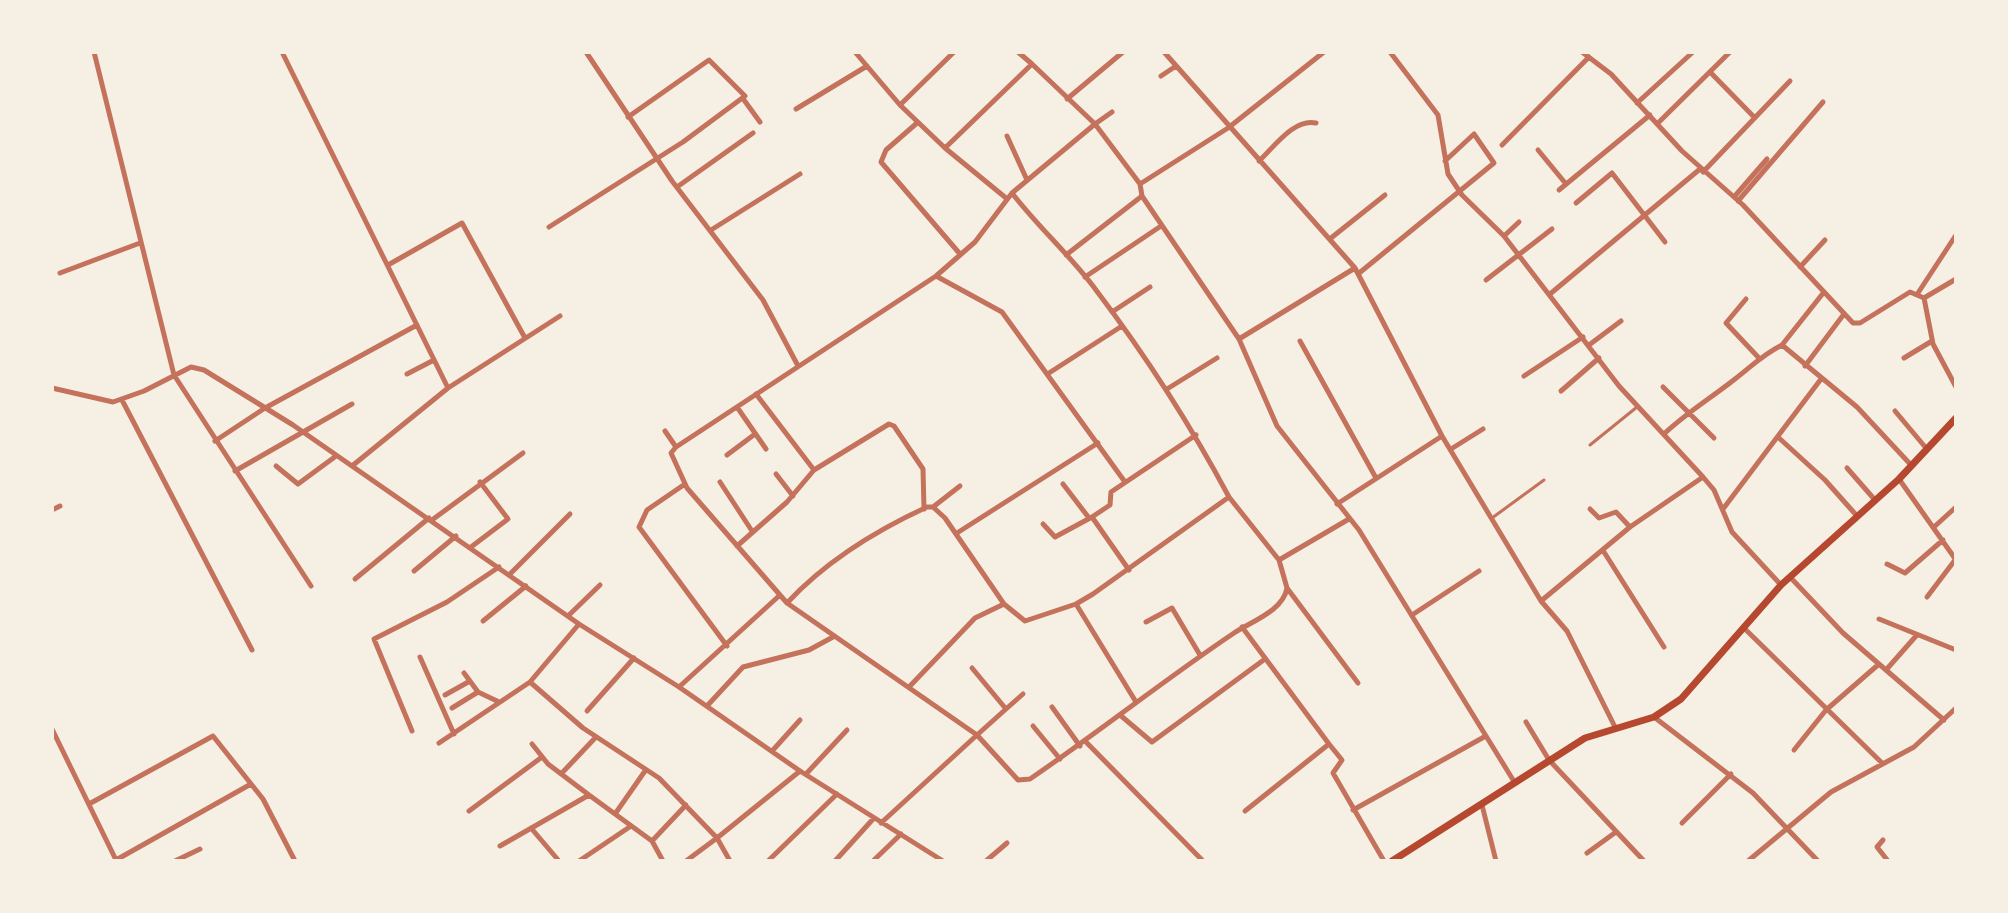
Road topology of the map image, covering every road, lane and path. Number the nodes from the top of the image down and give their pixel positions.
1 (94, 52) edge
2 (282, 52) edge
3 (586, 52) edge
4 (855, 52) edge
5 (954, 52) edge
6 (1018, 52) edge
7 (1123, 52) edge
8 (1164, 52) edge
9 (1324, 52) edge
10 (1390, 52) edge
11 (1582, 52) edge
12 (1693, 52) edge
13 (1730, 52) edge
14 (710, 56) edge
15 (1589, 57) junction
16 (1032, 64) junction
17 (867, 66) junction
18 (1176, 66) junction
19 (1711, 73) junction
20 (1161, 76) dead end
21 (1790, 81) dead end
22 (1067, 99) junction
23 (744, 100) junction
24 (1823, 102) dead end
25 (1637, 103) junction
26 (900, 105) junction
27 (796, 109) dead end
28 (1112, 112) dead end
29 (1650, 115) junction
30 (628, 117) junction
31 (1755, 118) junction
32 (760, 122) dead end
33 (917, 123) junction
34 (1316, 123) dead end
35 (1658, 123) junction
36 (1095, 124) junction
37 (1228, 128) junction
38 (753, 133) dead end
39 (1007, 136) dead end
40 (1502, 145) dead end
41 (945, 148) junction
42 (1538, 150) dead end
43 (656, 158) junction
44 (1767, 159) dead end
45 (1259, 161) junction
46 (1444, 161) junction
47 (1702, 170) junction
48 (800, 174) dead end
49 (1027, 180) junction
50 (1140, 184) junction
51 (1566, 184) junction
52 (677, 187) junction
53 (1460, 189) junction
54 (1559, 190) dead end
55 (1012, 193) junction
56 (1385, 195) dead end
57 (1142, 196) junction
58 (1006, 198) junction
59 (1736, 199) junction
60 (1576, 203) dead end
61 (1646, 214) junction
62 (1519, 222) dead end
63 (1161, 226) junction
64 (549, 227) dead end
65 (1552, 229) dead end
66 (711, 230) junction
67 (1956, 235) edge
68 (1504, 236) junction
69 (1331, 238) junction
70 (1825, 240) dead end
71 (1665, 242) dead end
72 (140, 243) junction
73 (960, 254) junction
74 (1066, 255) junction
75 (1519, 256) junction
76 (388, 265) junction
77 (1800, 267) junction
78 (1356, 271) junction
79 (60, 273) dead end
80 (936, 276) junction
81 (1085, 277) junction
82 (1956, 279) edge
83 (1486, 280) dead end
84 (1150, 287) dead end
85 (1824, 292) junction
86 (1918, 293) junction
87 (1550, 294) junction
88 (1924, 298) junction
89 (1746, 299) dead end
90 (1112, 312) junction
91 (1844, 314) junction
92 (560, 316) dead end
93 (1621, 321) dead end
94 (417, 325) junction
95 (1122, 326) junction
96 (1583, 337) junction
97 (525, 338) junction
98 (1239, 339) junction
99 (1300, 341) dead end
100 (1932, 341) junction
101 (1589, 345) junction
102 (1782, 345) junction
103 (1758, 357) junction
104 (1217, 358) dead end
105 (1599, 358) junction
106 (1904, 358) dead end
107 (434, 360) junction
108 (797, 364) junction
109 (1805, 366) junction
110 (1049, 373) junction
111 (407, 374) dead end
112 (174, 375) junction
113 (1524, 376) dead end
114 (1821, 379) junction
115 (1663, 387) dead end
116 (1956, 387) edge
117 (52, 388) edge
118 (448, 388) junction
119 (1167, 389) junction
120 (1561, 391) dead end
121 (756, 394) junction
122 (122, 400) junction
123 (352, 404) dead end
124 (1639, 405) junction
125 (737, 407) junction
126 (265, 408) junction
127 (1895, 411) dead end
128 (1686, 413) junction
129 (1956, 418) edge
130 (1483, 429) dead end
131 (302, 431) junction
132 (665, 431) dead end
133 (755, 434) junction
134 (1664, 434) junction
135 (1196, 435) junction
136 (1442, 436) junction
137 (1714, 438) dead end
138 (1779, 438) junction
139 (215, 441) junction
140 (1098, 443) junction
141 (1590, 445) dead end
142 (676, 447) junction
143 (1926, 448) junction
144 (766, 449) dead end
145 (1451, 449) junction
146 (523, 453) dead end
147 (727, 455) dead end
148 (336, 456) junction
149 (1911, 465) junction
150 (276, 466) dead end
151 (352, 466) junction
152 (1847, 468) dead end
153 (814, 470) junction
154 (235, 471) junction
155 (776, 474) dead end
156 (1703, 477) junction
157 (1376, 478) junction
158 (1899, 479) junction
159 (1544, 480) dead end
160 (480, 482) junction
161 (720, 482) dead end
162 (1125, 482) junction
163 (685, 484) junction
164 (1063, 484) dead end
165 (960, 486) dead end
166 (793, 496) junction
167 (1229, 497) junction
168 (1875, 501) junction
169 (1337, 504) junction
170 (60, 506) dead end
171 (933, 507) junction
172 (1956, 507) edge
173 (924, 509) junction
174 (1590, 509) dead end
175 (1723, 509) junction
176 (52, 510) edge
177 (570, 514) dead end
178 (1090, 517) junction
179 (1858, 517) junction
180 (1492, 518) junction
181 (430, 519) junction
182 (1349, 519) junction
183 (1043, 524) dead end
184 (1630, 527) junction
185 (1934, 527) junction
186 (752, 531) junction
187 (957, 533) junction
188 (456, 536) junction
189 (1943, 540) junction
190 (737, 546) junction
191 (471, 547) junction
192 (1604, 552) junction
193 (1279, 560) junction
194 (1956, 560) edge
195 (1887, 564) dead end
196 (499, 567) junction
197 (1129, 570) junction
198 (414, 571) dead end
199 (1479, 571) dead end
200 (510, 574) junction
201 (1790, 577) junction
202 (355, 579) dead end
203 (600, 585) dead end
204 (1781, 585) junction
205 (311, 586) dead end
206 (526, 586) junction
207 (1287, 588) junction
208 (780, 595) junction
209 (1927, 597) dead end
210 (1541, 601) junction
211 (787, 603) junction
212 (1004, 604) junction
213 (1076, 604) junction
214 (1412, 615) junction
215 (568, 616) junction
216 (1879, 619) dead end
217 (483, 621) dead end
218 (1146, 622) dead end
219 (579, 624) junction
220 (1242, 627) junction
221 (1744, 628) junction
222 (1916, 636) junction
223 (833, 637) junction
224 (727, 646) junction
225 (1664, 647) dead end
226 (252, 650) dead end
227 (1956, 650) edge
228 (1200, 655) junction
229 (420, 657) dead end
230 (634, 658) junction
231 (1265, 659) junction
232 (1879, 664) junction
233 (972, 668) dead end
234 (1886, 670) junction
235 (464, 673) dead end
236 (470, 681) junction
237 (530, 682) junction
238 (1358, 683) dead end
239 (909, 686) junction
240 (679, 687) junction
241 (478, 692) junction
242 (1023, 694) dead end
243 (445, 695) dead end
244 (498, 702) junction
245 (1136, 702) junction
246 (707, 706) junction
247 (1052, 707) dead end
248 (452, 708) dead end
249 (1956, 708) edge
250 (1006, 709) junction
251 (1826, 710) junction
252 (587, 711) dead end
253 (1120, 715) junction
254 (1654, 717) junction
255 (800, 720) dead end
256 (1944, 720) junction
257 (1526, 722) dead end
258 (1033, 726) dead end
259 (1615, 727) junction
260 (52, 729) edge
261 (847, 730) dead end
262 (412, 731) dead end
263 (454, 734) junction
264 (977, 735) junction
265 (596, 737) junction
266 (1484, 737) junction
267 (1086, 742) junction
268 (439, 743) dead end
269 (532, 744) dead end
270 (1329, 744) junction
271 (1080, 746) junction
272 (773, 750) junction
273 (1794, 750) dead end
274 (542, 757) junction
275 (1060, 759) junction
276 (1549, 760) junction
277 (1882, 763) junction
278 (645, 771) junction
279 (800, 771) junction
280 (561, 774) junction
281 (806, 774) junction
282 (1731, 774) junction
283 (1515, 783) junction
284 (251, 784) junction
285 (837, 794) junction
286 (589, 795) junction
287 (89, 804) junction
288 (686, 805) junction
289 (1482, 805) junction
290 (1353, 810) junction
291 (469, 811) dead end
292 (1245, 811) dead end
293 (615, 814) junction
294 (874, 818) junction
295 (881, 823) junction
296 (1682, 823) dead end
297 (631, 826) junction
298 (1788, 827) junction
299 (531, 828) junction
300 (1616, 832) junction
301 (901, 834) junction
302 (717, 838) junction
303 (1883, 840) dead end
304 (652, 841) junction
305 (1007, 843) dead end
306 (500, 846) dead end
307 (200, 849) dead end
308 (1587, 853) dead end
309 (117, 860) edge
310 (175, 861) edge
311 (295, 861) edge
312 (559, 861) edge
313 (579, 861) edge
314 (663, 861) edge
315 (686, 861) edge
316 (730, 861) edge
317 (768, 861) edge
318 (835, 861) edge
319 (873, 861) edge
320 (943, 861) edge
321 (986, 861) edge
322 (1203, 861) edge
323 (1384, 861) edge
324 (1392, 861) edge
325 (1496, 861) edge
326 (1644, 861) edge
327 (1748, 861) edge
328 (1818, 861) edge
329 (1888, 861) edge

1 - 72 street
2 - 76 street
3 - 30 street
4 - 17 street
5 - 26 street
6 - 16 street
7 - 22 street
8 - 18 street
9 - 37 street
10 - 46 street
11 - 15 street
12 - 25 street
13 - 19 street
14 - 23 street
14 - 30 street
15 - 25 street
15 - 40 street
16 - 22 street
16 - 41 street
17 - 26 street
17 - 27 street
18 - 20 street
18 - 37 street
19 - 31 street
19 - 35 street
21 - 31 street
22 - 36 street
23 - 32 street
23 - 43 street
24 - 59 street
25 - 29 street
26 - 33 street
28 - 36 street
29 - 35 street
29 - 51 street
30 - 43 street
31 - 47 street
33 - 41 street
33 - 73 street
34 - 45 street
35 - 47 street
36 - 49 street
36 - 50 street
37 - 45 street
37 - 50 street
38 - 52 street
39 - 49 street
41 - 58 street
42 - 51 street
43 - 52 street
43 - 64 street
44 - 59 street
45 - 69 street
46 - 53 street
46 - 53 street
47 - 59 street
47 - 61 street
48 - 66 street
49 - 55 street
50 - 57 street
51 - 54 street
52 - 66 street
53 - 68 street
53 - 78 street
55 - 58 street
55 - 74 street
56 - 69 street
57 - 63 street
57 - 74 street
58 - 73 street
59 - 77 street
60 - 61 street
61 - 71 street
61 - 87 street
62 - 68 street
63 - 81 street
63 - 98 street
65 - 75 street
66 - 108 street
67 - 86 street
68 - 75 street
69 - 78 street
70 - 77 street
72 - 79 street
72 - 112 street
73 - 80 street
74 - 81 street
75 - 83 street
75 - 87 street
76 - 94 street
76 - 97 street
77 - 85 street
78 - 98 street
78 - 136 street
80 - 108 street
80 - 110 street
81 - 90 street
82 - 88 street
84 - 90 street
85 - 91 street
85 - 102 street
86 - 88 street
86 - 91 street
87 - 96 street
88 - 100 street
89 - 103 street
90 - 95 street
91 - 109 street
92 - 97 street
93 - 101 street
94 - 107 street
94 - 126 street
95 - 110 street
95 - 119 street
96 - 101 street
96 - 113 street
97 - 118 street
98 - 169 street
99 - 157 street
100 - 106 street
100 - 116 street
101 - 105 street
102 - 103 street
102 - 109 street
103 - 128 street
104 - 119 street
105 - 120 street
105 - 124 street
107 - 111 street
107 - 118 street
108 - 121 street
109 - 114 street
110 - 140 street
112 - 122 street
112 - 126 street
112 - 139 street
114 - 138 street
114 - 149 street
115 - 128 street
117 - 122 street
118 - 151 street
119 - 135 street
121 - 125 street
121 - 153 street
122 - 226 street
123 - 131 street
124 - 134 street
124 - 141 lane
125 - 133 street
125 - 142 street
126 - 131 street
126 - 139 street
127 - 143 street
128 - 134 street
128 - 137 street
129 - 143 main road
130 - 145 street
131 - 148 street
131 - 154 street
132 - 142 street
133 - 144 street
133 - 147 street
134 - 156 street
135 - 162 street
135 - 167 street
136 - 145 street
136 - 157 street
138 - 175 street
138 - 179 street
139 - 154 street
140 - 162 street
140 - 187 street
142 - 163 street
143 - 149 main road
145 - 180 street
146 - 160 street
148 - 150 street
148 - 151 street
149 - 158 main road
151 - 181 street
152 - 168 street
153 - 166 street
153 - 173 street
154 - 205 street
155 - 166 street
156 - 175 street
156 - 184 street
157 - 169 street
158 - 168 main road
158 - 185 street
159 - 180 lane
160 - 181 street
160 - 191 street
161 - 186 street
162 - 178 street
163 - 190 street
163 - 224 street
164 - 178 street
165 - 171 street
166 - 186 street
167 - 193 street
167 - 197 street
168 - 179 main road
169 - 182 street
170 - 176 street
171 - 173 street
171 - 187 street
172 - 185 street
173 - 211 street
174 - 184 street
175 - 204 street
177 - 200 street
178 - 183 street
178 - 197 street
179 - 201 main road
180 - 210 street
181 - 188 street
181 - 202 street
182 - 193 street
182 - 214 street
184 - 192 street
185 - 189 street
186 - 190 street
187 - 212 street
188 - 191 street
188 - 198 street
189 - 194 street
189 - 195 street
190 - 208 street
191 - 196 street
192 - 210 street
192 - 225 street
193 - 207 street
194 - 209 street
196 - 200 street
196 - 262 street
197 - 213 street
199 - 214 street
200 - 206 street
201 - 204 main road
201 - 232 street
203 - 215 street
204 - 221 main road
206 - 215 street
206 - 217 street
207 - 220 street
207 - 238 street
208 - 211 street
208 - 224 street
210 - 259 street
211 - 223 street
212 - 213 street
212 - 239 street
213 - 245 street
214 - 266 street
215 - 219 street
216 - 222 street
218 - 228 street
219 - 230 street
219 - 237 street
220 - 228 street
220 - 231 street
221 - 251 street
221 - 254 main road
222 - 227 street
222 - 234 street
223 - 239 street
223 - 246 street
224 - 240 street
228 - 245 street
229 - 263 street
230 - 240 street
230 - 252 street
231 - 253 street
231 - 270 street
232 - 234 street
232 - 251 street
233 - 250 street
234 - 256 street
235 - 236 street
236 - 241 street
236 - 243 street
237 - 244 street
237 - 265 street
239 - 264 street
240 - 246 street
241 - 244 street
241 - 248 street
242 - 250 street
244 - 263 street
245 - 253 street
246 - 272 street
247 - 271 street
249 - 256 street
250 - 264 street
251 - 273 street
251 - 277 street
253 - 267 street
254 - 259 main road
254 - 282 street
255 - 272 street
256 - 277 street
257 - 276 street
258 - 275 street
259 - 276 main road
260 - 287 street
261 - 281 street
263 - 268 street
264 - 275 street
264 - 295 street
265 - 278 street
265 - 280 street
266 - 283 street
266 - 290 street
267 - 271 street
267 - 322 street
269 - 274 street
270 - 290 street
270 - 292 street
271 - 275 street
272 - 279 street
274 - 280 street
274 - 291 street
276 - 283 main road
276 - 300 street
277 - 298 street
278 - 288 street
278 - 293 street
279 - 281 street
279 - 302 street
280 - 286 street
281 - 285 street
282 - 296 street
282 - 298 street
283 - 289 main road
284 - 287 street
284 - 309 street
284 - 311 street
285 - 294 street
285 - 317 street
286 - 293 street
286 - 299 street
287 - 309 street
288 - 302 street
288 - 304 street
289 - 324 main road
289 - 325 street
290 - 323 street
293 - 297 street
294 - 295 street
294 - 318 street
295 - 301 street
297 - 304 street
297 - 313 street
298 - 327 street
298 - 328 street
299 - 306 street
299 - 312 street
300 - 308 street
300 - 326 street
301 - 319 street
301 - 320 street
302 - 315 street
302 - 316 street
303 - 329 street
304 - 314 street
305 - 321 street
307 - 310 street

